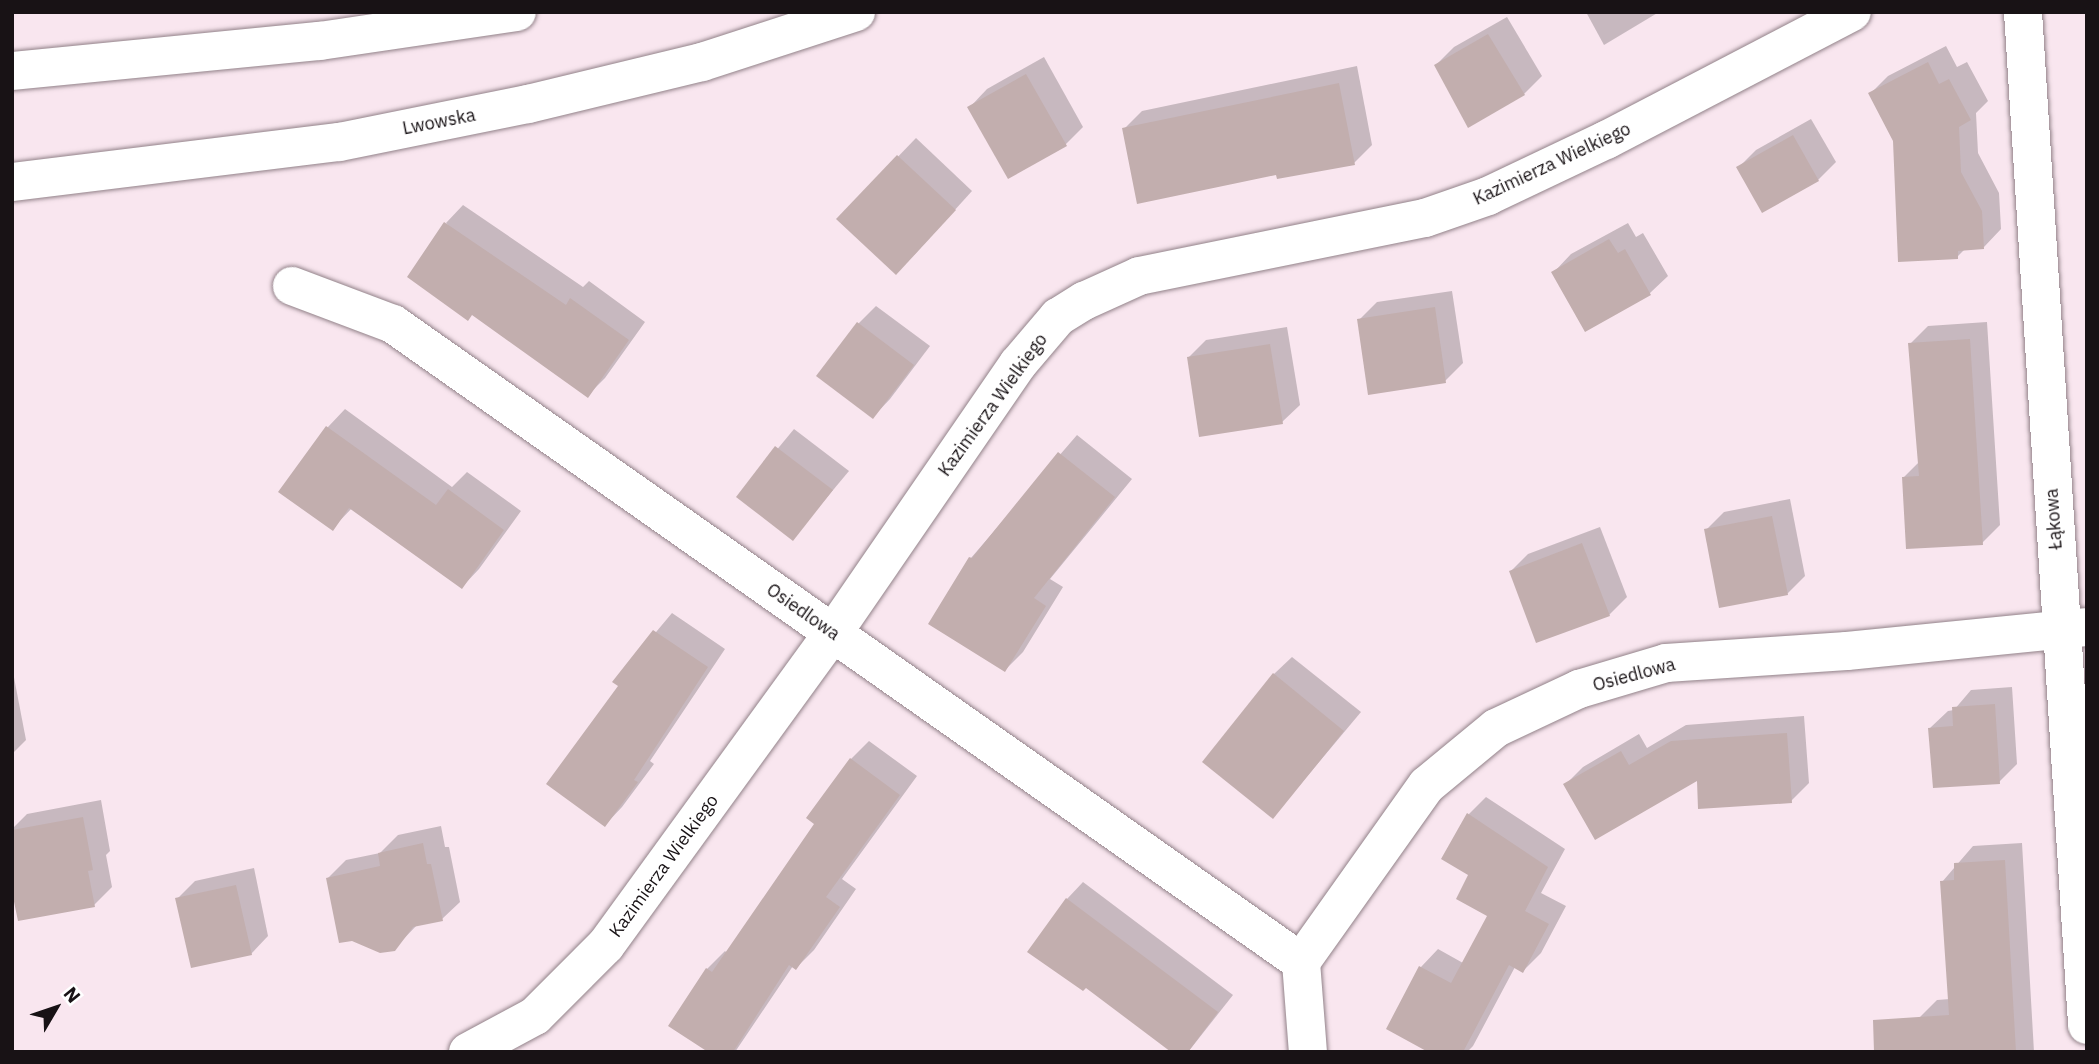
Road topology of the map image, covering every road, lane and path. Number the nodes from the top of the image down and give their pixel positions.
1 (517, 12) edge
2 (856, 12) edge
3 (1852, 12) edge
4 (2022, 12) edge
5 (12, 71) edge
6 (12, 182) edge
7 (292, 286) dead end
8 (2073, 628) edge
9 (834, 634) junction
10 (1301, 962) junction
11 (2087, 1025) edge
12 (468, 1052) edge
13 (1308, 1052) edge

1 - 5 street
2 - 6 street, Lwowska
3 - 9 street, Kazimierza Wielkiego
4 - 8 street, Łąkowa
7 - 9 street, Osiedlowa
8 - 10 street, Osiedlowa
8 - 11 street, Łąkowa
9 - 10 street, Osiedlowa
9 - 12 street, Kazimierza Wielkiego
10 - 13 street

